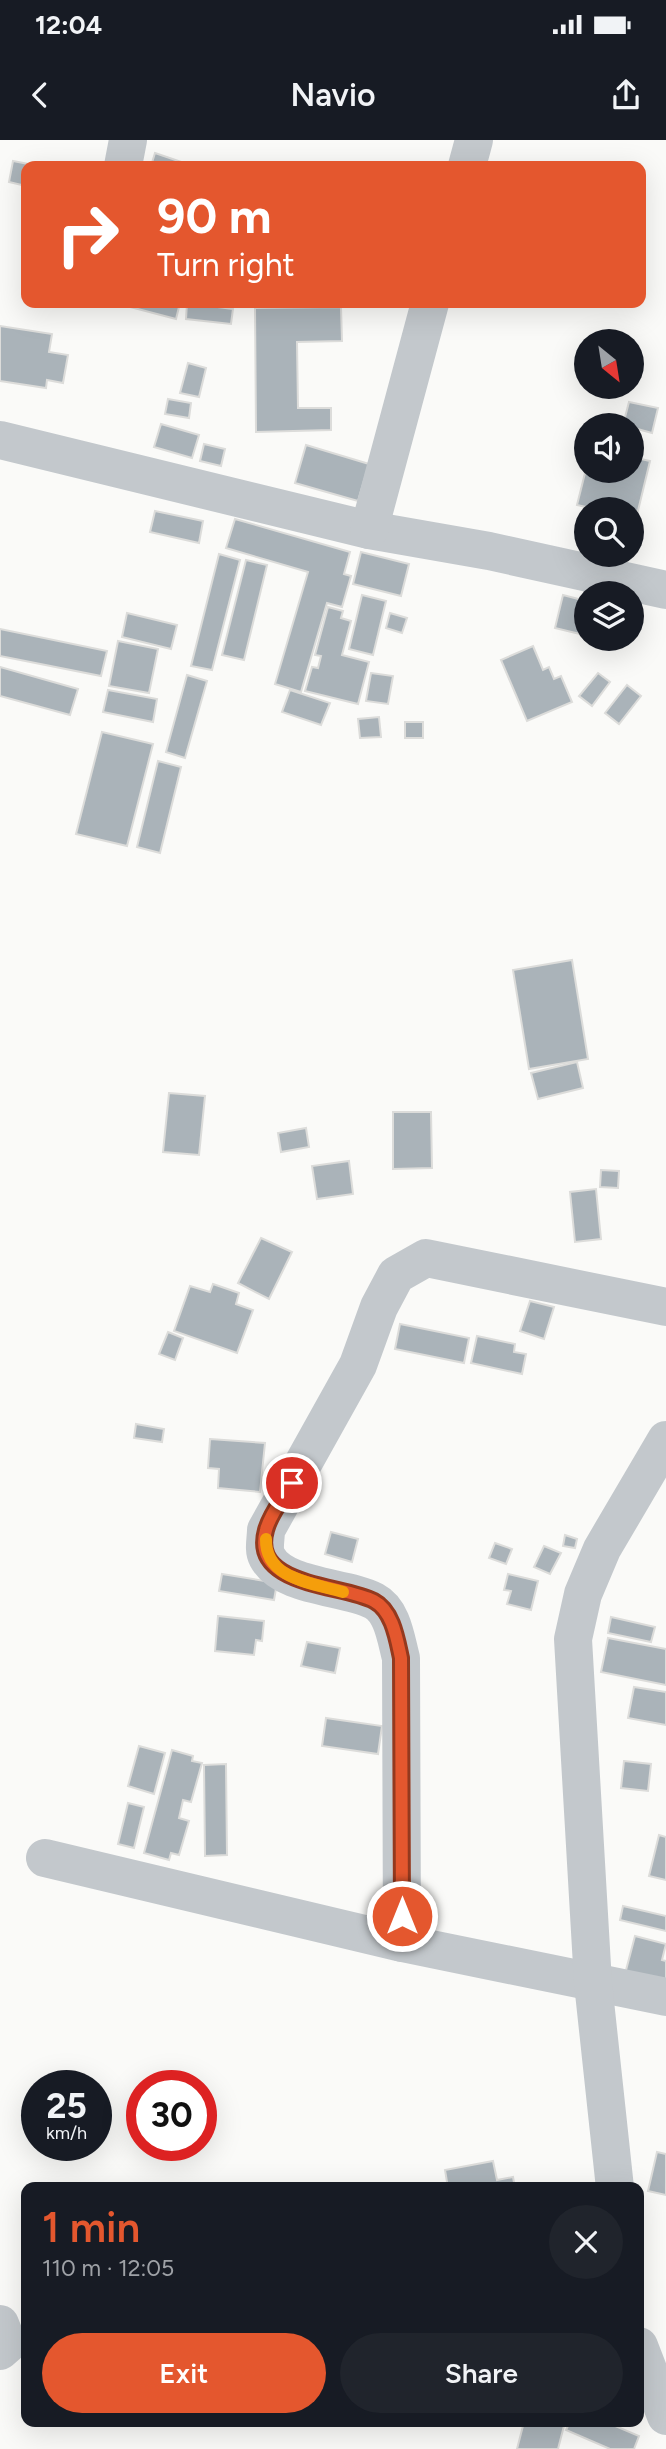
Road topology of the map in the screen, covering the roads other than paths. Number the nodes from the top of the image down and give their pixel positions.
1 (128, 140) edge
2 (474, 140) edge
3 (124, 161) edge
4 (468, 161) edge
5 (429, 308) edge
6 (0, 440) edge
7 (369, 530) junction
8 (666, 590) edge
9 (666, 1307) edge
10 (666, 1440) edge
11 (45, 1858) dead end
12 (402, 1943) junction
13 (593, 1983) junction
14 (666, 1997) edge
15 (614, 2182) edge
16 (0, 2324) edge
17 (0, 2351) edge
18 (644, 2359) edge
19 (666, 2416) edge

1 - 3 street
2 - 4 street
5 - 7 street
6 - 7 street
7 - 8 street
9 - 12 street
10 - 13 street
11 - 12 street
12 - 13 street
13 - 14 street
13 - 15 street
16 - 17 street
18 - 19 street

